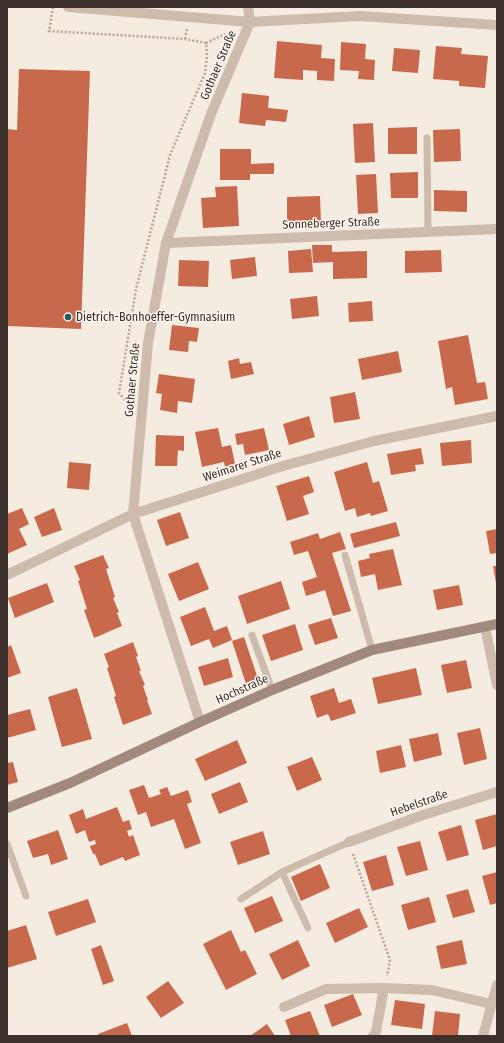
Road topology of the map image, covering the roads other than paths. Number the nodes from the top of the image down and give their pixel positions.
1 (68, 7) edge
2 (248, 7) edge
3 (250, 22) junction
4 (497, 25) edge
5 (427, 138) dead end
6 (497, 229) edge
7 (428, 232) junction
8 (166, 243) junction
9 (497, 416) edge
10 (133, 514) junction
11 (345, 555) dead end
12 (7, 575) edge
13 (497, 624) edge
14 (485, 627) junction
15 (252, 634) dead end
16 (372, 650) junction
17 (497, 685) edge
18 (272, 690) junction
19 (200, 722) junction
20 (497, 792) edge
21 (7, 808) edge
22 (349, 842) joint
23 (7, 844) edge
24 (282, 872) junction
25 (26, 896) dead end
26 (241, 899) dead end
27 (308, 928) dead end
28 (497, 985) edge
29 (384, 988) junction
30 (491, 1004) junction
31 (284, 1007) dead end
32 (373, 1036) edge
33 (483, 1036) edge

1 - 3 street
2 - 3 street
3 - 4 street
3 - 8 street, Gothaer Straße
5 - 7 lane
6 - 7 street, Sonneberger Straße
7 - 8 street, Sonneberger Straße
8 - 10 street, Gothaer Straße
9 - 10 street, Weimarer Straße
10 - 12 street, Weimarer Straße
10 - 19 street, Gothaer Straße
11 - 16 lane
13 - 14 street, Hochstraße
14 - 16 street, Hochstraße
14 - 17 street
15 - 18 lane
16 - 18 street, Hochstraße
18 - 19 street, Hochstraße
19 - 21 street, Hochstraße
20 - 22 street, Hebelstraße
22 - 24 lane, Hebelstraße
23 - 25 lane
24 - 26 lane, Hebelstraße
24 - 27 lane
28 - 30 street
29 - 30 street
29 - 31 street
29 - 32 street
30 - 33 street

